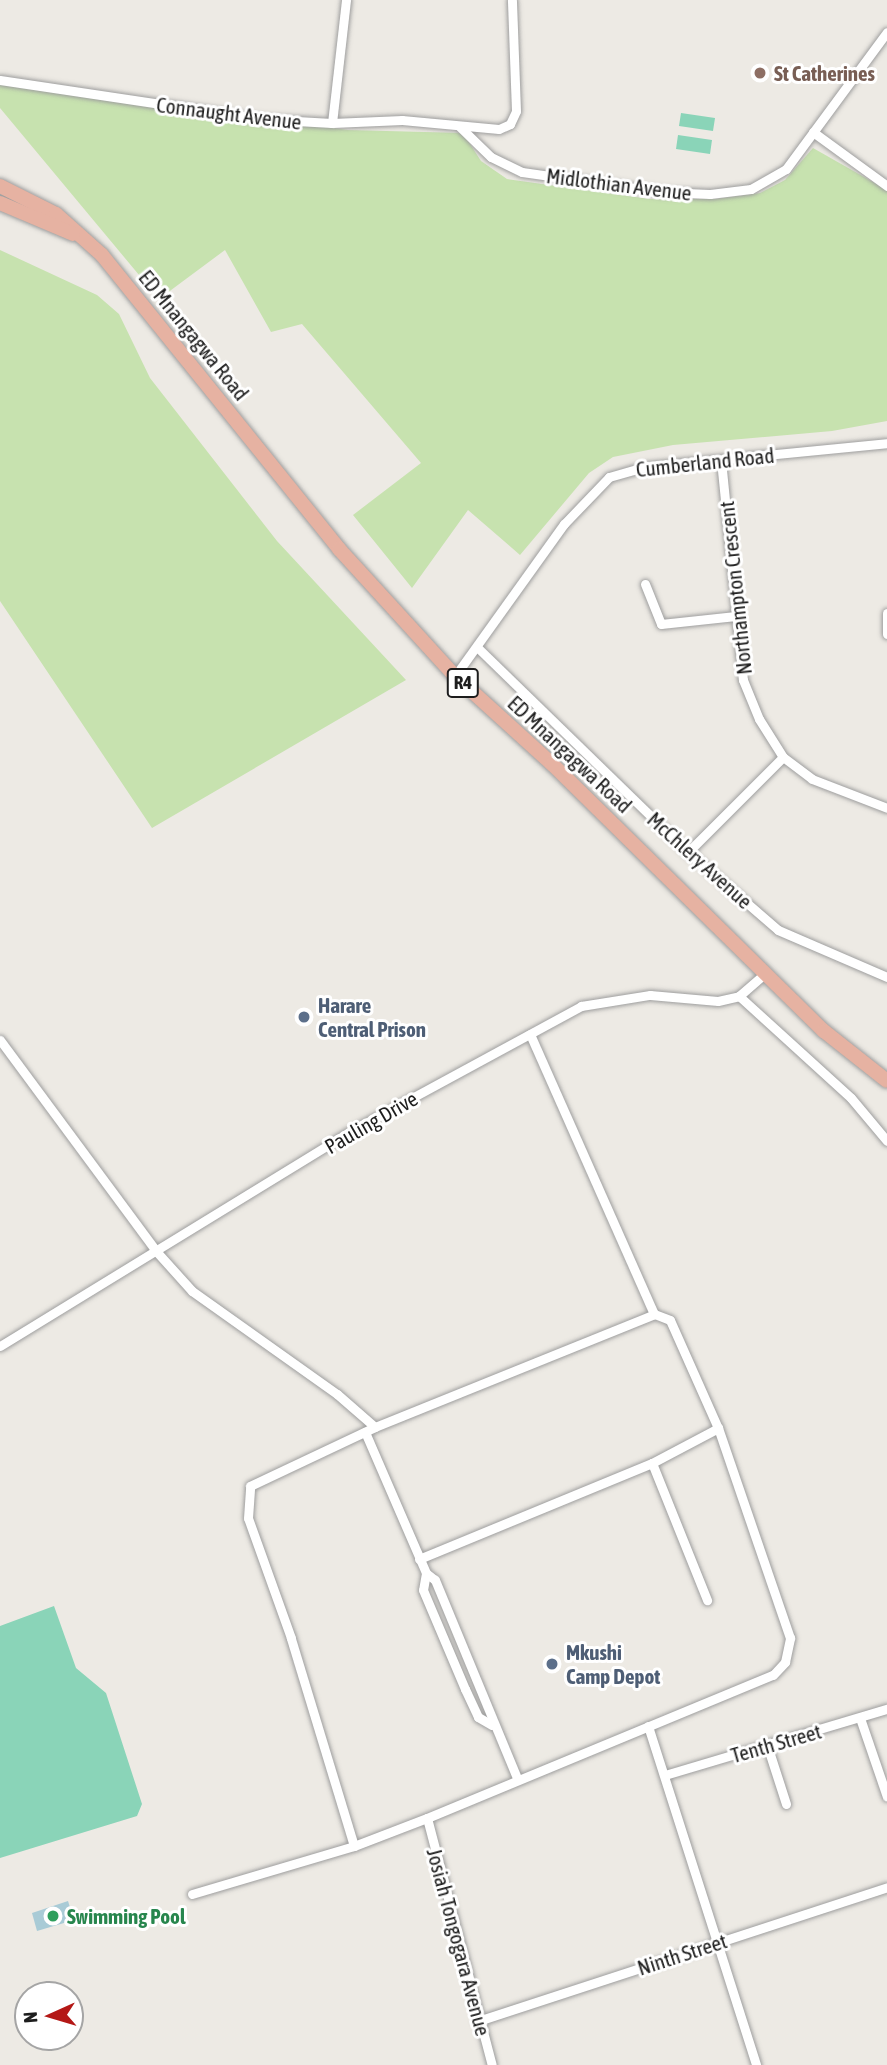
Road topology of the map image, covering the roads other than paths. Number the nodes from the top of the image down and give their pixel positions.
1 (346, 0) edge
2 (512, 0) edge
3 (887, 32) edge
4 (0, 80) edge
5 (332, 123) junction
6 (460, 127) junction
7 (813, 132) junction
8 (0, 186) edge
9 (887, 186) edge
10 (0, 202) edge
11 (87, 241) junction
12 (887, 443) edge
13 (721, 460) junction
14 (645, 584) dead end
15 (887, 613) edge
16 (736, 616) junction
17 (887, 634) edge
18 (478, 648) junction
19 (455, 676) junction
20 (783, 757) junction
21 (887, 808) edge
22 (688, 852) junction
23 (764, 974) junction
24 (887, 977) edge
25 (739, 996) junction
26 (530, 1034) junction
27 (0, 1040) edge
28 (887, 1081) edge
29 (887, 1141) edge
30 (156, 1251) junction
31 (654, 1314) junction
32 (0, 1346) edge
33 (375, 1427) junction
34 (718, 1428) junction
35 (365, 1432) junction
36 (652, 1463) junction
37 (419, 1559) junction
38 (426, 1573) junction
39 (707, 1600) dead end
40 (471, 1666) junction
41 (459, 1672) junction
42 (887, 1709) edge
43 (860, 1718) junction
44 (492, 1725) junction
45 (648, 1726) junction
46 (767, 1745) junction
47 (665, 1775) junction
48 (517, 1777) junction
49 (887, 1797) edge
50 (786, 1804) dead end
51 (427, 1818) junction
52 (354, 1846) junction
53 (887, 1887) edge
54 (192, 1894) dead end
55 (715, 1943) junction
56 (478, 2021) junction
57 (492, 2065) edge
58 (756, 2065) edge

1 - 5 street
2 - 6 street, Connaught Avenue
3 - 7 street, Midlothian Avenue
4 - 5 street, Connaught Avenue
5 - 6 street, Connaught Avenue
6 - 7 street, Midlothian Avenue
7 - 9 street
8 - 11 highway, ED Mnangagwa Road / R4
10 - 11 highway, ED Mnangagwa Road / R4
11 - 19 highway, ED Mnangagwa Road / R4
12 - 13 street, Cumberland Road
13 - 16 street, Northampton Crescent
13 - 18 street, Cumberland Road
14 - 16 street
15 - 17 street
16 - 20 street, Northampton Crescent
18 - 19 street, Cumberland Road
18 - 22 street, McChlery Avenue
19 - 23 highway, ED Mnangagwa Road / R4
20 - 21 street, Northampton Crescent
20 - 22 street
22 - 24 street, McChlery Avenue
23 - 25 street
23 - 28 highway, ED Mnangagwa Road / R4
25 - 26 street, Pauling Drive
25 - 29 street
26 - 30 street, Pauling Drive
26 - 31 street
27 - 30 street
30 - 32 street, Pauling Drive
30 - 33 street
31 - 33 street
31 - 34 street
33 - 35 street
34 - 36 street
34 - 45 street
35 - 37 street
35 - 52 street
36 - 37 street
36 - 39 street
37 - 38 street
38 - 40 street
38 - 41 street
40 - 41 street
40 - 44 street
41 - 44 street
42 - 43 street, Tenth Street
43 - 46 street, Tenth Street
43 - 49 street
44 - 48 street
45 - 47 street
45 - 48 street
46 - 47 street, Tenth Street
46 - 50 street
47 - 55 street
48 - 51 street
51 - 52 street
51 - 56 street, Josiah Tongogara Avenue
52 - 54 street
53 - 55 street, Ninth Street
55 - 56 street, Ninth Street
55 - 58 street
56 - 57 street, Josiah Tongogara Avenue

